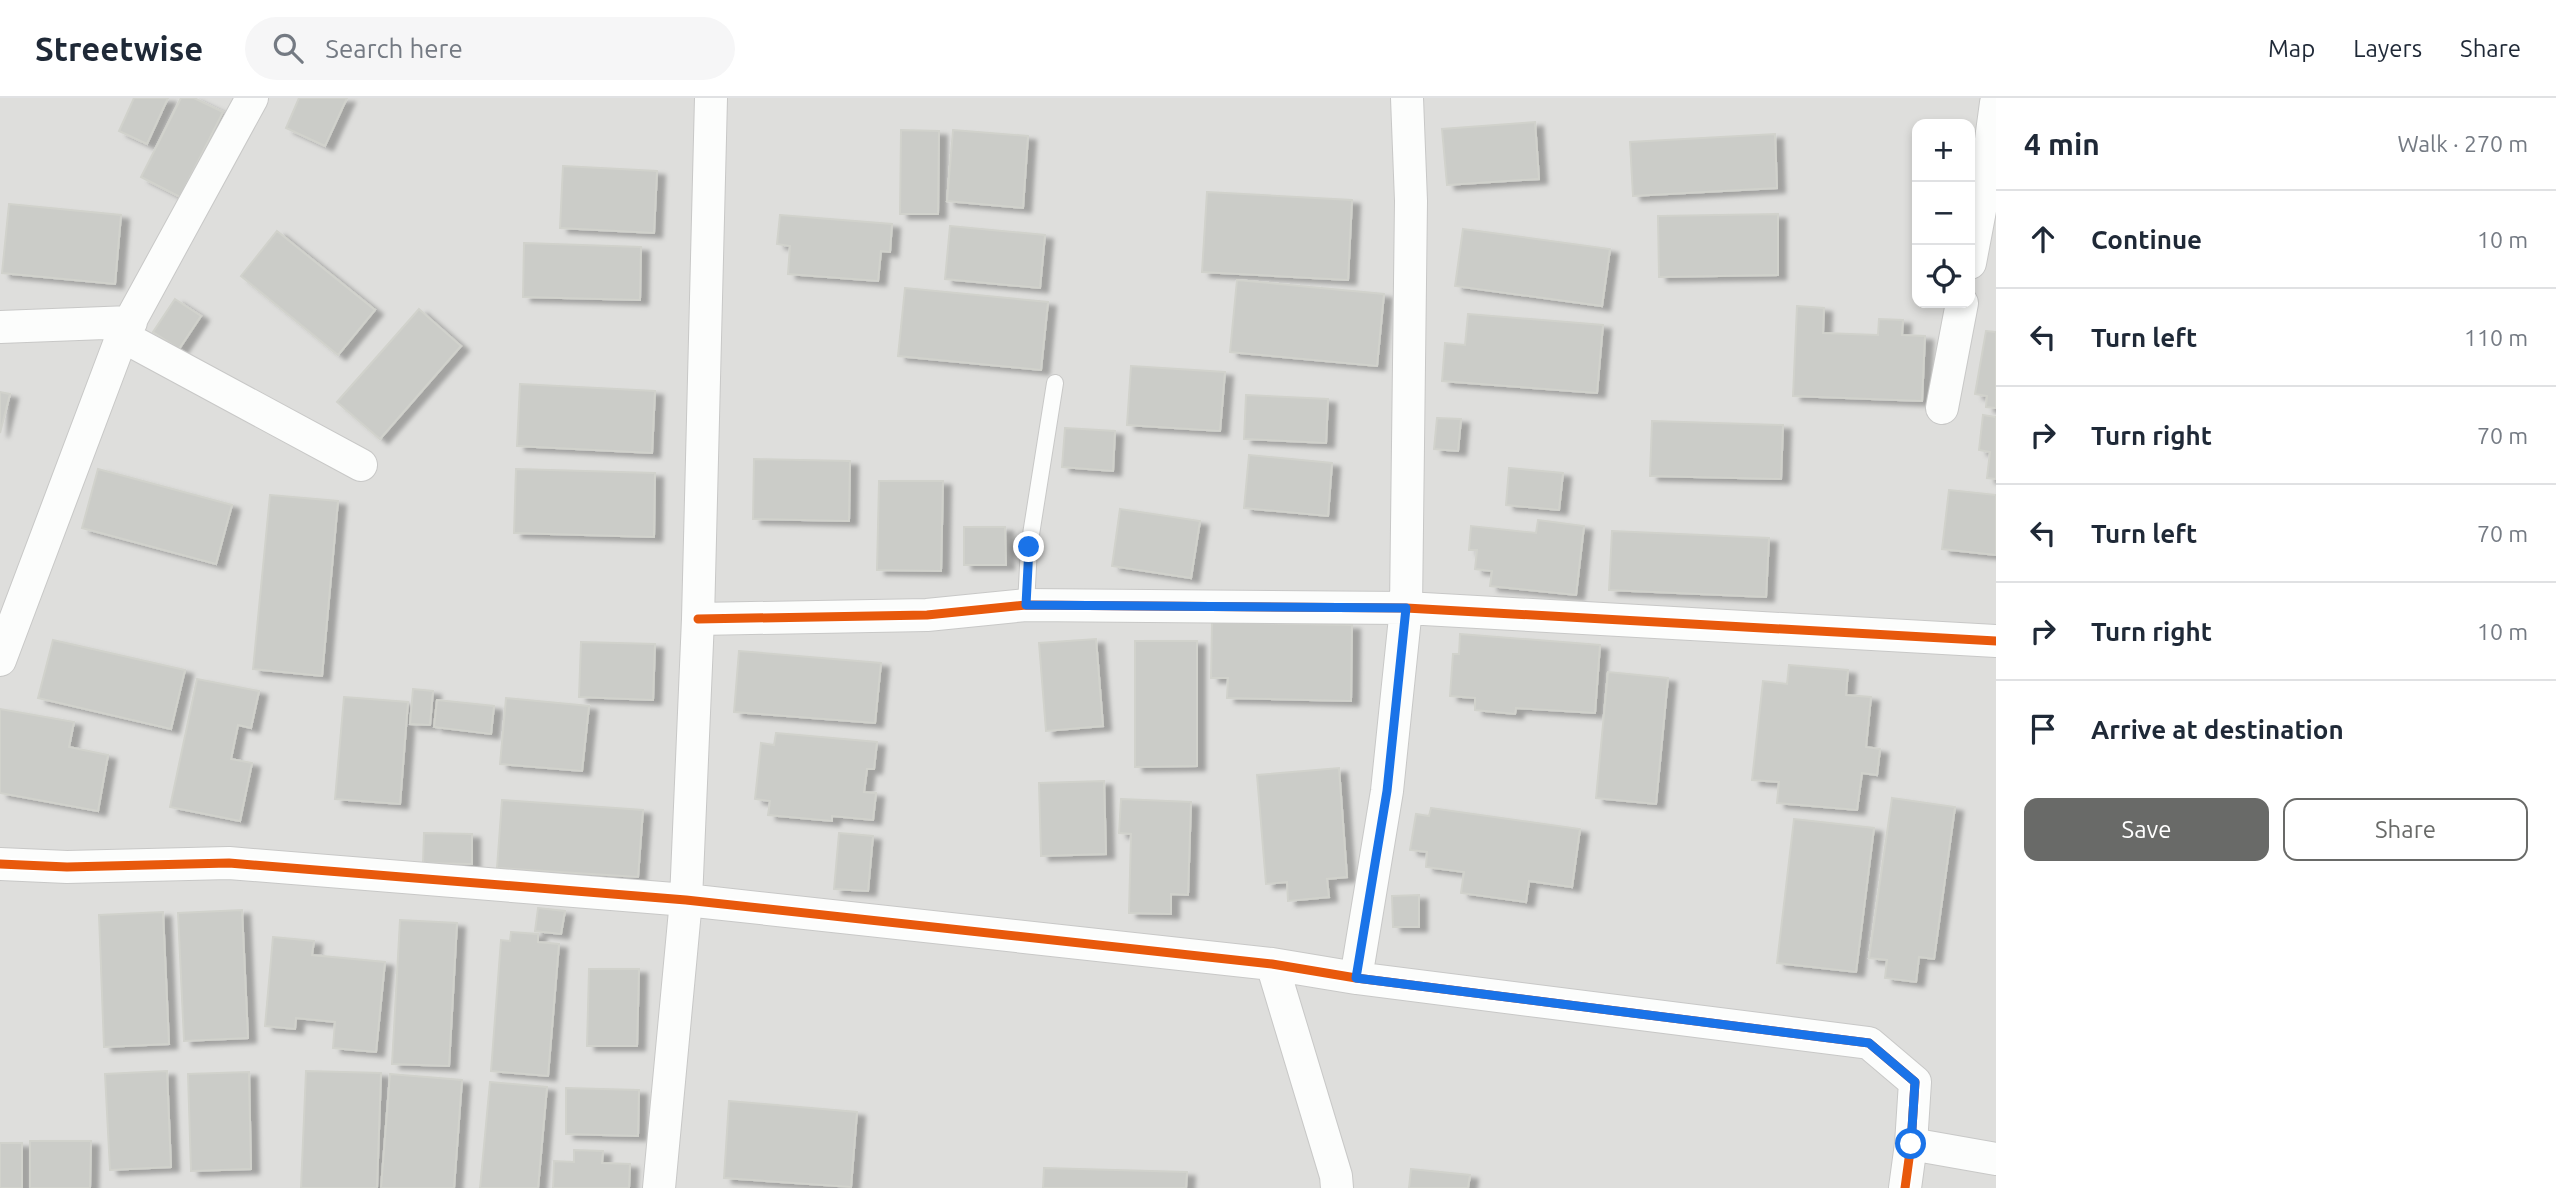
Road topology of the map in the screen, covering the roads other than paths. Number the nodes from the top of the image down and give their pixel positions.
1 (252, 98) edge
2 (711, 98) edge
3 (1407, 98) edge
4 (1996, 103) edge
5 (1974, 245) edge
6 (1961, 308) edge
7 (0, 327) edge
8 (127, 329) junction
9 (1055, 383) dead end
10 (1942, 408) dead end
11 (361, 465) dead end
12 (1026, 605) junction
13 (1406, 608) junction
14 (698, 619) junction
15 (1996, 641) edge
16 (0, 660) edge
17 (0, 864) edge
18 (686, 900) junction
19 (1272, 964) junction
20 (1356, 978) junction
21 (1911, 1144) junction
22 (1996, 1159) edge
23 (659, 1188) edge
24 (1337, 1188) edge
25 (1905, 1188) edge

1 - 8 street
2 - 14 street
3 - 13 street
4 - 5 street
6 - 10 street
7 - 8 street
8 - 11 street
8 - 16 street
9 - 12 lane
12 - 13 street
12 - 14 street
13 - 15 street
13 - 20 street
14 - 18 street
17 - 18 street
18 - 19 street
18 - 23 street
19 - 20 street
19 - 24 street
20 - 21 street
21 - 22 street
21 - 25 street

